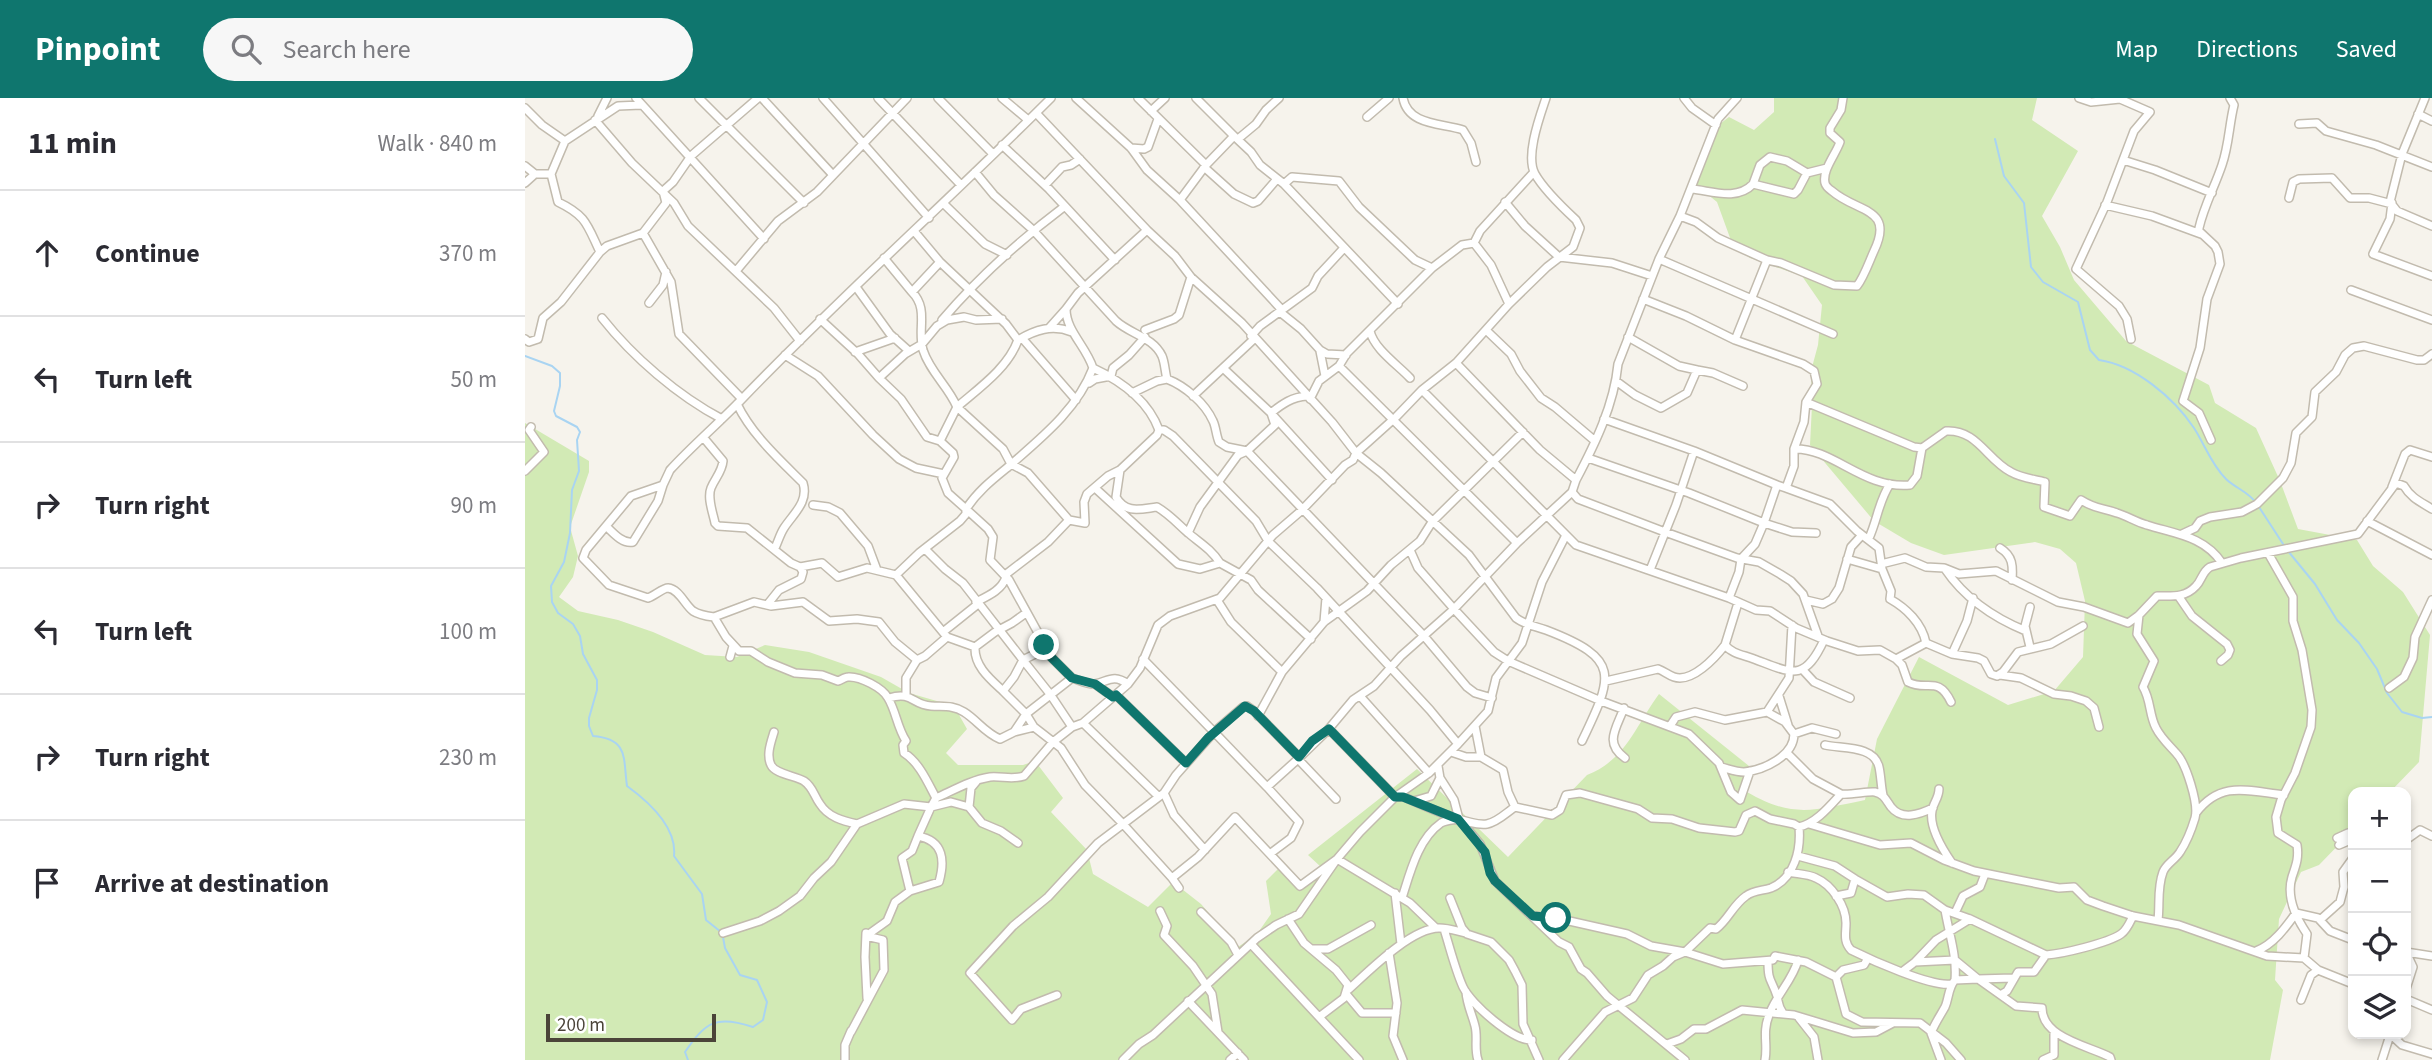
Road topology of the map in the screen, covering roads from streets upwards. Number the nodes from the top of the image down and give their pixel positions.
1 (607, 98) edge
2 (636, 98) edge
3 (699, 98) edge
4 (760, 98) edge
5 (823, 98) edge
6 (878, 98) edge
7 (907, 98) edge
8 (938, 98) edge
9 (1002, 98) edge
10 (1051, 98) edge
11 (1076, 98) edge
12 (1138, 98) edge
13 (1165, 98) edge
14 (1196, 98) edge
15 (1279, 98) edge
16 (1389, 98) edge
17 (1403, 98) edge
18 (1546, 98) edge
19 (1684, 98) edge
20 (1843, 98) edge
21 (2080, 98) edge
22 (2230, 98) edge
23 (2425, 98) edge
24 (1735, 99) edge
25 (641, 105) junction
26 (525, 108) edge
27 (1151, 111) junction
28 (893, 114) junction
29 (1036, 114) junction
30 (2418, 114) junction
31 (1367, 117) dead end
32 (1027, 119) junction
33 (1158, 119) junction
34 (595, 120) junction
35 (2432, 121) edge
36 (2299, 124) dead end
37 (1716, 125) junction
38 (726, 127) junction
39 (1236, 138) junction
40 (565, 141) junction
41 (864, 143) junction
42 (1002, 145) junction
43 (1147, 147) junction
44 (1131, 148) junction
45 (992, 153) junction
46 (2402, 154) junction
47 (691, 156) junction
48 (1080, 159) junction
49 (2123, 160) junction
50 (1140, 162) junction
51 (1476, 162) dead end
52 (525, 166) edge
53 (1205, 166) junction
54 (2432, 167) edge
55 (1827, 168) junction
56 (975, 172) junction
57 (1533, 173) junction
58 (1807, 173) junction
59 (535, 174) junction
60 (551, 174) junction
61 (832, 174) junction
62 (1280, 181) junction
63 (525, 183) edge
64 (1753, 184) junction
65 (961, 185) junction
66 (1045, 185) junction
67 (1692, 189) junction
68 (663, 191) junction
69 (2212, 193) junction
70 (2289, 198) dead end
71 (1180, 200) junction
72 (2391, 200) junction
73 (1505, 202) junction
74 (804, 204) junction
75 (944, 204) junction
76 (2105, 205) junction
77 (1065, 206) junction
78 (1680, 216) junction
79 (929, 218) junction
80 (2432, 226) edge
81 (1033, 230) junction
82 (1147, 230) junction
83 (914, 231) junction
84 (643, 233) junction
85 (2201, 234) junction
86 (764, 239) junction
87 (1474, 243) junction
88 (1344, 248) junction
89 (600, 252) junction
90 (1007, 256) junction
91 (1559, 257) junction
92 (884, 258) junction
93 (1659, 259) junction
94 (1115, 260) junction
95 (1767, 260) junction
96 (940, 262) junction
97 (1432, 268) junction
98 (736, 271) junction
99 (666, 272) junction
100 (1652, 276) junction
101 (2432, 276) edge
102 (1191, 277) junction
103 (856, 287) junction
104 (1085, 287) junction
105 (967, 290) junction
106 (2351, 290) dead end
107 (912, 292) junction
108 (1753, 298) junction
109 (1643, 299) junction
110 (649, 303) dead end
111 (1398, 304) junction
112 (1509, 304) junction
113 (1066, 309) junction
114 (1281, 311) junction
115 (602, 318) dead end
116 (820, 319) junction
117 (1002, 320) junction
118 (2432, 320) edge
119 (937, 326) junction
120 (1049, 328) junction
121 (1370, 331) junction
122 (1487, 331) junction
123 (1072, 332) junction
124 (1145, 334) junction
125 (1833, 334) dead end
126 (1253, 337) junction
127 (1628, 337) junction
128 (895, 338) junction
129 (525, 339) edge
130 (1020, 339) junction
131 (2131, 339) dead end
132 (800, 341) junction
133 (1735, 341) junction
134 (922, 344) junction
135 (1320, 350) junction
136 (909, 351) junction
137 (855, 352) junction
138 (2432, 354) edge
139 (785, 355) junction
140 (1346, 355) junction
141 (1456, 363) junction
142 (1339, 366) junction
143 (1093, 368) junction
144 (1223, 368) junction
145 (1697, 370) junction
146 (1111, 376) junction
147 (1325, 376) junction
148 (879, 378) junction
149 (1410, 378) dead end
150 (1167, 379) junction
151 (1616, 381) junction
152 (1087, 384) junction
153 (1743, 386) dead end
154 (1422, 390) junction
155 (1132, 393) junction
156 (1193, 396) junction
157 (1308, 398) junction
158 (1076, 400) junction
159 (739, 402) junction
160 (1806, 402) junction
161 (957, 407) junction
162 (1271, 413) junction
163 (722, 419) junction
164 (1604, 419) junction
165 (1392, 420) junction
166 (531, 426) dead end
167 (1159, 430) junction
168 (1524, 432) junction
169 (703, 437) junction
170 (2211, 440) dead end
171 (940, 441) junction
172 (1595, 441) junction
173 (1921, 448) junction
174 (1794, 449) junction
175 (1247, 451) junction
176 (1694, 451) junction
177 (1356, 453) junction
178 (2432, 457) edge
179 (1588, 458) junction
180 (1493, 461) junction
181 (1011, 464) junction
182 (1120, 470) junction
183 (525, 471) edge
184 (944, 474) junction
185 (1576, 480) junction
186 (1332, 481) junction
187 (1217, 482) junction
188 (1890, 484) junction
189 (663, 485) junction
190 (1781, 486) junction
191 (1095, 488) junction
192 (2391, 488) junction
193 (1680, 490) junction
194 (1465, 491) junction
195 (1572, 492) junction
196 (813, 505) dead end
197 (966, 509) junction
198 (2432, 509) edge
199 (1302, 510) junction
200 (1547, 515) junction
201 (1069, 520) junction
202 (2367, 521) junction
203 (1432, 522) junction
204 (1764, 523) junction
205 (607, 527) junction
206 (1188, 533) junction
207 (1665, 533) junction
208 (1816, 533) dead end
209 (2182, 534) junction
210 (1566, 535) junction
211 (1865, 537) junction
212 (1268, 541) junction
213 (1517, 543) junction
214 (775, 548) junction
215 (925, 548) junction
216 (2000, 548) dead end
217 (1410, 550) junction
218 (2268, 553) junction
219 (2432, 555) edge
220 (1741, 559) junction
221 (1847, 559) junction
222 (1220, 563) junction
223 (2222, 563) junction
224 (1884, 566) junction
225 (800, 567) junction
226 (1944, 568) junction
227 (877, 570) junction
228 (1650, 570) junction
229 (1240, 573) junction
230 (896, 575) junction
231 (1006, 576) junction
232 (1485, 577) junction
233 (2013, 581) junction
234 (1373, 584) junction
235 (2179, 597) junction
236 (1326, 598) junction
237 (1730, 598) junction
238 (1973, 598) junction
239 (1217, 600) junction
240 (1806, 600) junction
241 (977, 603) junction
242 (1738, 603) junction
243 (767, 604) junction
244 (2431, 604) edge
245 (2030, 607) dead end
246 (1454, 609) junction
247 (1026, 613) junction
248 (1339, 613) junction
249 (2139, 615) junction
250 (714, 617) junction
251 (1324, 622) junction
252 (1527, 625) junction
253 (1793, 625) junction
254 (2083, 626) dead end
255 (998, 629) junction
256 (2026, 631) junction
257 (945, 634) junction
258 (1424, 636) junction
259 (1821, 638) junction
260 (1311, 639) junction
261 (1926, 642) junction
262 (1725, 645) junction
263 (733, 646) junction
264 (975, 647) junction
265 (2031, 647) junction
266 (1045, 649) junction
267 (1952, 654) junction
268 (730, 657) dead end
269 (1143, 659) junction
270 (1896, 659) junction
271 (917, 660) junction
272 (1023, 660) junction
273 (1508, 661) junction
274 (2221, 661) dead end
275 (1391, 668) junction
276 (1803, 669) junction
277 (1282, 672) junction
278 (1790, 672) junction
279 (1999, 675) junction
280 (1072, 678) junction
281 (1606, 681) junction
282 (1095, 684) junction
283 (1128, 684) junction
284 (2389, 688) dead end
285 (1003, 691) junction
286 (1050, 694) junction
287 (906, 696) junction
288 (1115, 696) junction
289 (1360, 696) junction
290 (1779, 696) junction
291 (889, 698) junction
292 (1492, 698) junction
293 (1850, 698) dead end
294 (1601, 701) junction
295 (1951, 702) dead end
296 (1624, 708) junction
297 (1767, 712) junction
298 (1026, 714) junction
299 (1258, 716) junction
300 (1083, 723) junction
301 (1475, 726) junction
302 (1670, 726) junction
303 (1789, 726) junction
304 (1034, 727) junction
305 (1072, 727) junction
306 (2099, 727) dead end
307 (1329, 729) junction
308 (774, 732) dead end
309 (1014, 732) junction
310 (1214, 732) junction
311 (1794, 734) junction
312 (1836, 734) dead end
313 (1582, 741) dead end
314 (1053, 742) junction
315 (1458, 744) junction
316 (1825, 746) dead end
317 (1451, 752) junction
318 (1787, 753) junction
319 (1481, 757) junction
320 (1299, 758) junction
321 (1625, 758) dead end
322 (1186, 763) junction
323 (1438, 766) junction
324 (1721, 767) junction
325 (1750, 771) junction
326 (1429, 772) junction
327 (1440, 778) junction
328 (977, 781) junction
329 (1267, 787) junction
330 (1939, 789) dead end
331 (1161, 794) junction
332 (1842, 794) junction
333 (2284, 795) junction
334 (1883, 796) junction
335 (1395, 797) junction
336 (936, 798) junction
337 (1336, 799) dead end
338 (1413, 801) junction
339 (931, 807) junction
340 (969, 807) junction
341 (1515, 807) junction
342 (1933, 808) junction
343 (2196, 814) junction
344 (1458, 819) junction
345 (857, 824) junction
346 (1123, 824) junction
347 (1809, 824) junction
348 (1799, 827) junction
349 (2348, 833) edge
350 (2348, 833) edge
351 (918, 836) junction
352 (2432, 836) edge
353 (2411, 837) edge
354 (2337, 838) dead end
355 (2348, 841) edge
356 (1018, 843) dead end
357 (1205, 850) junction
358 (1271, 853) junction
359 (1798, 856) junction
360 (1337, 859) junction
361 (1952, 863) junction
362 (2348, 865) edge
363 (1788, 872) junction
364 (1985, 874) junction
365 (1171, 878) junction
366 (1855, 879) junction
367 (1179, 888) dead end
368 (910, 891) junction
369 (1395, 893) junction
370 (1836, 896) junction
371 (1402, 898) junction
372 (1450, 898) dead end
373 (1945, 910) junction
374 (1160, 911) dead end
375 (1201, 912) dead end
376 (1955, 913) junction
377 (2296, 913) junction
378 (1533, 916) junction
379 (2133, 916) junction
380 (1287, 919) junction
381 (1970, 919) junction
382 (2158, 920) junction
383 (2320, 920) junction
384 (1371, 925) dead end
385 (1440, 928) junction
386 (1951, 930) junction
387 (723, 933) dead end
388 (866, 934) junction
389 (1467, 934) junction
390 (2348, 938) edge
391 (1251, 944) junction
392 (1401, 944) junction
393 (1310, 949) junction
394 (2255, 951) junction
395 (1685, 952) junction
396 (1389, 953) junction
397 (2411, 953) edge
398 (1238, 955) junction
399 (2046, 955) junction
400 (2432, 956) edge
401 (1868, 958) junction
402 (2304, 958) junction
403 (1798, 960) junction
404 (1955, 960) junction
405 (1768, 961) junction
406 (1915, 962) junction
407 (2318, 970) junction
408 (1903, 971) junction
409 (1836, 977) junction
410 (2013, 978) junction
411 (1977, 979) junction
412 (1953, 982) junction
413 (2348, 982) edge
414 (1205, 986) junction
415 (1347, 992) junction
416 (1465, 992) junction
417 (2002, 994) junction
418 (1057, 995) dead end
419 (1777, 998) junction
420 (2301, 1000) dead end
421 (1188, 1001) junction
422 (2411, 1001) edge
423 (1619, 1005) junction
424 (2432, 1010) edge
425 (1396, 1013) junction
426 (1783, 1013) junction
427 (1769, 1014) junction
428 (1794, 1014) junction
429 (1319, 1017) junction
430 (1937, 1017) junction
431 (1897, 1021) junction
432 (1920, 1023) junction
433 (2054, 1031) junction
434 (851, 1032) junction
435 (1218, 1032) junction
436 (1931, 1033) junction
437 (2389, 1039) edge
438 (2395, 1039) edge
439 (1532, 1040) junction
440 (1667, 1044) junction
441 (1534, 1050) junction
442 (1238, 1053) junction
443 (2432, 1054) edge
444 (2055, 1055) junction
445 (845, 1060) edge
446 (1123, 1060) edge
447 (1230, 1060) edge
448 (1244, 1060) edge
449 (1359, 1060) edge
450 (1403, 1060) edge
451 (1478, 1060) edge
452 (1532, 1060) edge
453 (1539, 1060) edge
454 (1563, 1060) edge
455 (1685, 1060) edge
456 (1765, 1060) edge
457 (1818, 1060) edge
458 (1941, 1060) edge
459 (1961, 1060) edge
460 (2043, 1060) edge
461 (2064, 1060) edge
462 (2111, 1060) edge
463 (2382, 1060) edge

1 - 34 street
2 - 25 street
3 - 38 street
4 - 38 street
4 - 61 street
5 - 41 street
6 - 28 street
7 - 28 street
8 - 45 street
9 - 32 street
10 - 29 street
11 - 44 street
12 - 27 street
13 - 27 street
14 - 39 street
15 - 39 street
16 - 31 street
17 - 51 street
18 - 57 street
19 - 37 street
20 - 55 street
21 - 49 street
22 - 69 street
23 - 30 street
24 - 37 street
25 - 34 street
25 - 47 street
26 - 40 street
27 - 33 street
28 - 41 street
28 - 65 street
29 - 32 street
29 - 48 street
30 - 35 street
30 - 46 street
32 - 42 street
33 - 43 street
33 - 53 street
34 - 40 street
34 - 68 street
36 - 46 street
37 - 67 street
38 - 47 street
38 - 74 street
39 - 53 street
39 - 62 street
40 - 60 street
41 - 61 street
41 - 79 street
42 - 45 street
42 - 66 street
43 - 44 street
43 - 50 street
44 - 50 street
45 - 56 street
46 - 54 street
46 - 72 street
47 - 68 street
47 - 86 street
48 - 66 street
48 - 82 street
49 - 69 street
49 - 76 street
50 - 71 street
52 - 59 street
53 - 62 street
53 - 71 street
55 - 58 street
55 - 95 street
56 - 65 street
56 - 81 street
57 - 73 street
57 - 91 street
58 - 64 street
58 - 64 street
59 - 60 street
59 - 63 street
60 - 89 street
61 - 74 street
62 - 88 street
62 - 97 street
64 - 67 street
65 - 75 street
66 - 77 street
67 - 78 street
68 - 84 street
68 - 98 street
69 - 85 street
70 - 72 street
71 - 114 street
72 - 80 street
72 - 101 street
73 - 87 street
73 - 91 street
74 - 86 street
75 - 79 street
75 - 90 street
76 - 85 street
76 - 131 street
77 - 81 street
77 - 94 street
78 - 93 street
78 - 95 street
79 - 83 street
81 - 90 street
81 - 104 street
82 - 94 street
82 - 102 street
83 - 92 street
83 - 96 street
84 - 89 street
84 - 99 street
85 - 170 street
86 - 98 street
87 - 97 street
87 - 112 street
88 - 111 street
88 - 114 street
89 - 129 street
90 - 105 street
91 - 100 street
91 - 112 street
92 - 103 street
92 - 107 street
93 - 100 street
93 - 108 street
94 - 104 street
95 - 108 street
96 - 105 street
96 - 107 street
97 - 111 street
98 - 132 street
99 - 110 street
99 - 159 street
100 - 109 street
102 - 124 street
102 - 126 street
103 - 116 street
103 - 128 street
104 - 113 street
104 - 124 street
105 - 117 street
105 - 119 street
106 - 118 street
107 - 134 street
108 - 125 street
108 - 133 street
109 - 127 street
109 - 133 street
111 - 121 street
112 - 122 street
113 - 120 street
113 - 123 street
114 - 126 street
114 - 135 street
115 - 163 street
116 - 132 street
116 - 137 street
117 - 119 street
117 - 130 street
119 - 134 street
120 - 123 street
120 - 130 street
121 - 140 street
121 - 149 street
122 - 141 street
122 - 172 street
123 - 143 street
124 - 146 street
124 - 150 street
126 - 144 street
126 - 157 street
127 - 145 street
127 - 151 street
128 - 136 street
128 - 137 street
130 - 158 street
130 - 161 street
132 - 139 street
133 - 160 street
134 - 136 street
134 - 161 street
135 - 140 street
135 - 147 street
136 - 148 street
137 - 148 street
138 - 209 street
139 - 159 street
139 - 184 street
140 - 142 street
141 - 154 street
141 - 168 street
142 - 147 street
142 - 165 street
143 - 146 street
143 - 152 street
144 - 156 street
144 - 162 street
145 - 151 street
145 - 153 street
146 - 152 street
146 - 155 street
147 - 157 street
148 - 171 street
150 - 155 street
150 - 156 street
151 - 164 street
152 - 158 street
154 - 165 street
154 - 180 street
155 - 167 street
156 - 175 street
157 - 162 street
157 - 177 street
158 - 181 street
159 - 163 street
159 - 214 street
160 - 173 street
160 - 174 street
161 - 171 street
161 - 181 street
162 - 175 street
162 - 186 street
163 - 169 street
164 - 172 street
164 - 176 street
165 - 177 street
165 - 194 street
166 - 183 street
167 - 182 street
167 - 187 street
168 - 180 street
168 - 185 street
169 - 189 street
169 - 214 street
171 - 184 street
172 - 179 street
173 - 188 street
173 - 209 street
174 - 188 street
174 - 190 street
175 - 187 street
175 - 199 street
176 - 190 street
176 - 193 street
177 - 186 street
177 - 203 street
178 - 192 street
179 - 185 street
179 - 193 street
180 - 194 street
180 - 200 street
181 - 197 street
181 - 201 street
182 - 191 street
182 - 206 street
184 - 197 street
185 - 195 street
186 - 199 street
187 - 206 street
187 - 212 street
188 - 211 street
189 - 205 street
189 - 205 street
190 - 204 street
190 - 211 street
191 - 201 street
191 - 222 street
192 - 198 street
192 - 202 street
193 - 204 street
193 - 207 street
194 - 203 street
194 - 213 street
195 - 200 street
195 - 207 street
196 - 227 street
197 - 215 street
197 - 231 street
199 - 212 street
199 - 234 street
200 - 210 street
200 - 213 street
201 - 231 street
202 - 218 street
202 - 219 street
203 - 217 street
203 - 232 street
204 - 208 street
204 - 220 street
205 - 250 street
206 - 222 street
207 - 220 street
207 - 228 street
209 - 223 street
210 - 228 street
210 - 252 street
211 - 221 street
211 - 224 street
212 - 229 street
212 - 236 street
213 - 232 street
214 - 225 street
215 - 230 street
215 - 241 street
216 - 233 street
217 - 234 street
217 - 246 street
218 - 223 street
218 - 333 street
220 - 237 street
220 - 240 street
221 - 224 street
221 - 240 street
222 - 229 street
223 - 235 street
224 - 226 street
224 - 261 street
225 - 227 street
225 - 243 street
226 - 233 street
226 - 238 street
227 - 230 street
228 - 237 street
229 - 239 street
229 - 260 street
230 - 257 street
231 - 241 street
231 - 247 street
232 - 246 street
232 - 252 street
233 - 249 street
234 - 248 street
234 - 258 street
235 - 249 street
235 - 274 street
236 - 248 street
236 - 251 street
237 - 242 street
238 - 256 street
238 - 267 street
239 - 269 street
239 - 277 street
240 - 259 street
241 - 255 street
241 - 257 street
242 - 253 street
242 - 262 street
243 - 250 street
243 - 271 street
244 - 284 street
245 - 256 street
246 - 258 street
246 - 273 street
247 - 255 street
247 - 266 street
248 - 251 street
248 - 275 street
249 - 343 street
250 - 263 street
251 - 260 street
252 - 273 street
252 - 281 street
253 - 259 street
253 - 278 street
254 - 265 street
255 - 264 street
255 - 272 street
256 - 265 street
257 - 264 street
257 - 271 street
258 - 275 street
258 - 292 street
259 - 270 street
259 - 276 street
260 - 277 street
261 - 267 street
261 - 270 street
262 - 278 street
262 - 281 street
263 - 268 street
263 - 291 street
264 - 285 street
265 - 279 street
266 - 272 street
266 - 280 street
267 - 279 street
269 - 283 street
269 - 310 street
270 - 295 street
271 - 287 street
272 - 285 street
272 - 286 street
273 - 292 street
273 - 294 street
275 - 289 street
275 - 315 street
276 - 278 street
276 - 293 street
277 - 299 street
278 - 290 street
279 - 306 street
280 - 282 street
280 - 286 street
281 - 294 street
282 - 283 street
282 - 288 street
283 - 288 street
285 - 298 street
286 - 298 street
286 - 305 street
287 - 291 street
287 - 309 street
288 - 300 street
288 - 322 street
289 - 307 street
289 - 326 street
290 - 297 street
290 - 303 street
291 - 336 street
292 - 301 street
294 - 296 street
294 - 313 street
296 - 302 street
296 - 321 street
297 - 302 street
297 - 303 street
298 - 304 street
298 - 309 street
299 - 310 street
299 - 320 street
300 - 305 street
300 - 331 street
301 - 315 street
301 - 319 street
302 - 324 street
303 - 311 street
304 - 309 street
304 - 314 street
305 - 314 street
307 - 320 street
307 - 335 street
308 - 345 street
310 - 322 street
310 - 329 street
311 - 312 street
311 - 318 street
314 - 328 street
314 - 346 street
315 - 317 street
316 - 334 street
317 - 319 street
317 - 323 street
318 - 325 street
318 - 332 street
319 - 341 street
320 - 329 street
320 - 337 street
322 - 331 street
323 - 326 street
323 - 327 street
324 - 325 street
324 - 325 street
326 - 335 street
327 - 338 street
327 - 344 street
328 - 336 street
328 - 340 street
329 - 358 street
330 - 342 street
331 - 346 street
331 - 357 street
332 - 334 street
332 - 347 street
333 - 343 street
333 - 377 street
334 - 342 street
335 - 338 street
335 - 360 street
336 - 339 street
338 - 344 street
339 - 340 street
339 - 345 street
339 - 351 street
340 - 356 street
341 - 344 street
341 - 348 street
342 - 361 street
343 - 382 street
344 - 371 street
344 - 378 street
345 - 387 street
346 - 365 street
346 - 418 street
347 - 348 street
347 - 361 street
348 - 359 street
349 - 354 street
350 - 355 street
351 - 368 street
351 - 368 street
352 - 353 street
357 - 358 street
357 - 365 street
358 - 360 street
359 - 363 street
359 - 366 street
360 - 369 street
360 - 380 street
361 - 364 street
362 - 383 street
363 - 370 street
363 - 395 street
364 - 376 street
364 - 379 street
365 - 367 street
366 - 370 street
366 - 373 street
368 - 388 street
369 - 371 street
369 - 392 street
370 - 401 street
371 - 385 street
372 - 389 street
373 - 376 street
373 - 386 street
374 - 414 street
375 - 398 street
376 - 381 street
377 - 383 street
377 - 394 street
377 - 402 street
378 - 395 street
378 - 423 street
379 - 382 street
379 - 399 street
380 - 391 street
380 - 393 street
381 - 386 street
381 - 399 street
382 - 394 street
383 - 390 street
384 - 393 street
385 - 389 street
385 - 392 street
385 - 416 street
386 - 404 street
386 - 406 street
388 - 434 street
388 - 434 street
389 - 439 street
391 - 398 street
391 - 429 street
392 - 396 street
393 - 415 street
394 - 402 street
395 - 405 street
395 - 423 street
396 - 415 street
396 - 425 street
397 - 400 street
398 - 414 street
399 - 410 street
401 - 408 street
401 - 409 street
402 - 407 street
403 - 405 street
403 - 409 street
403 - 419 street
404 - 406 street
404 - 411 street
404 - 412 street
405 - 419 street
406 - 408 street
407 - 413 street
407 - 420 street
408 - 412 street
409 - 431 street
410 - 411 street
410 - 417 street
411 - 412 street
411 - 417 street
412 - 430 street
414 - 421 street
414 - 435 street
415 - 425 street
415 - 429 street
416 - 439 street
416 - 451 street
417 - 433 street
419 - 426 street
419 - 427 street
421 - 435 street
421 - 446 street
422 - 424 street
423 - 440 street
423 - 454 street
425 - 450 street
426 - 427 street
426 - 428 street
427 - 440 street
427 - 456 street
428 - 431 street
428 - 457 street
429 - 449 street
430 - 432 street
430 - 436 street
431 - 432 street
432 - 436 street
433 - 444 street
433 - 462 street
434 - 445 street
435 - 442 street
436 - 458 street
436 - 459 street
437 - 463 street
438 - 443 street
439 - 441 street
440 - 455 street
441 - 452 street
441 - 453 street
442 - 447 street
442 - 448 street
444 - 460 street
444 - 461 street

